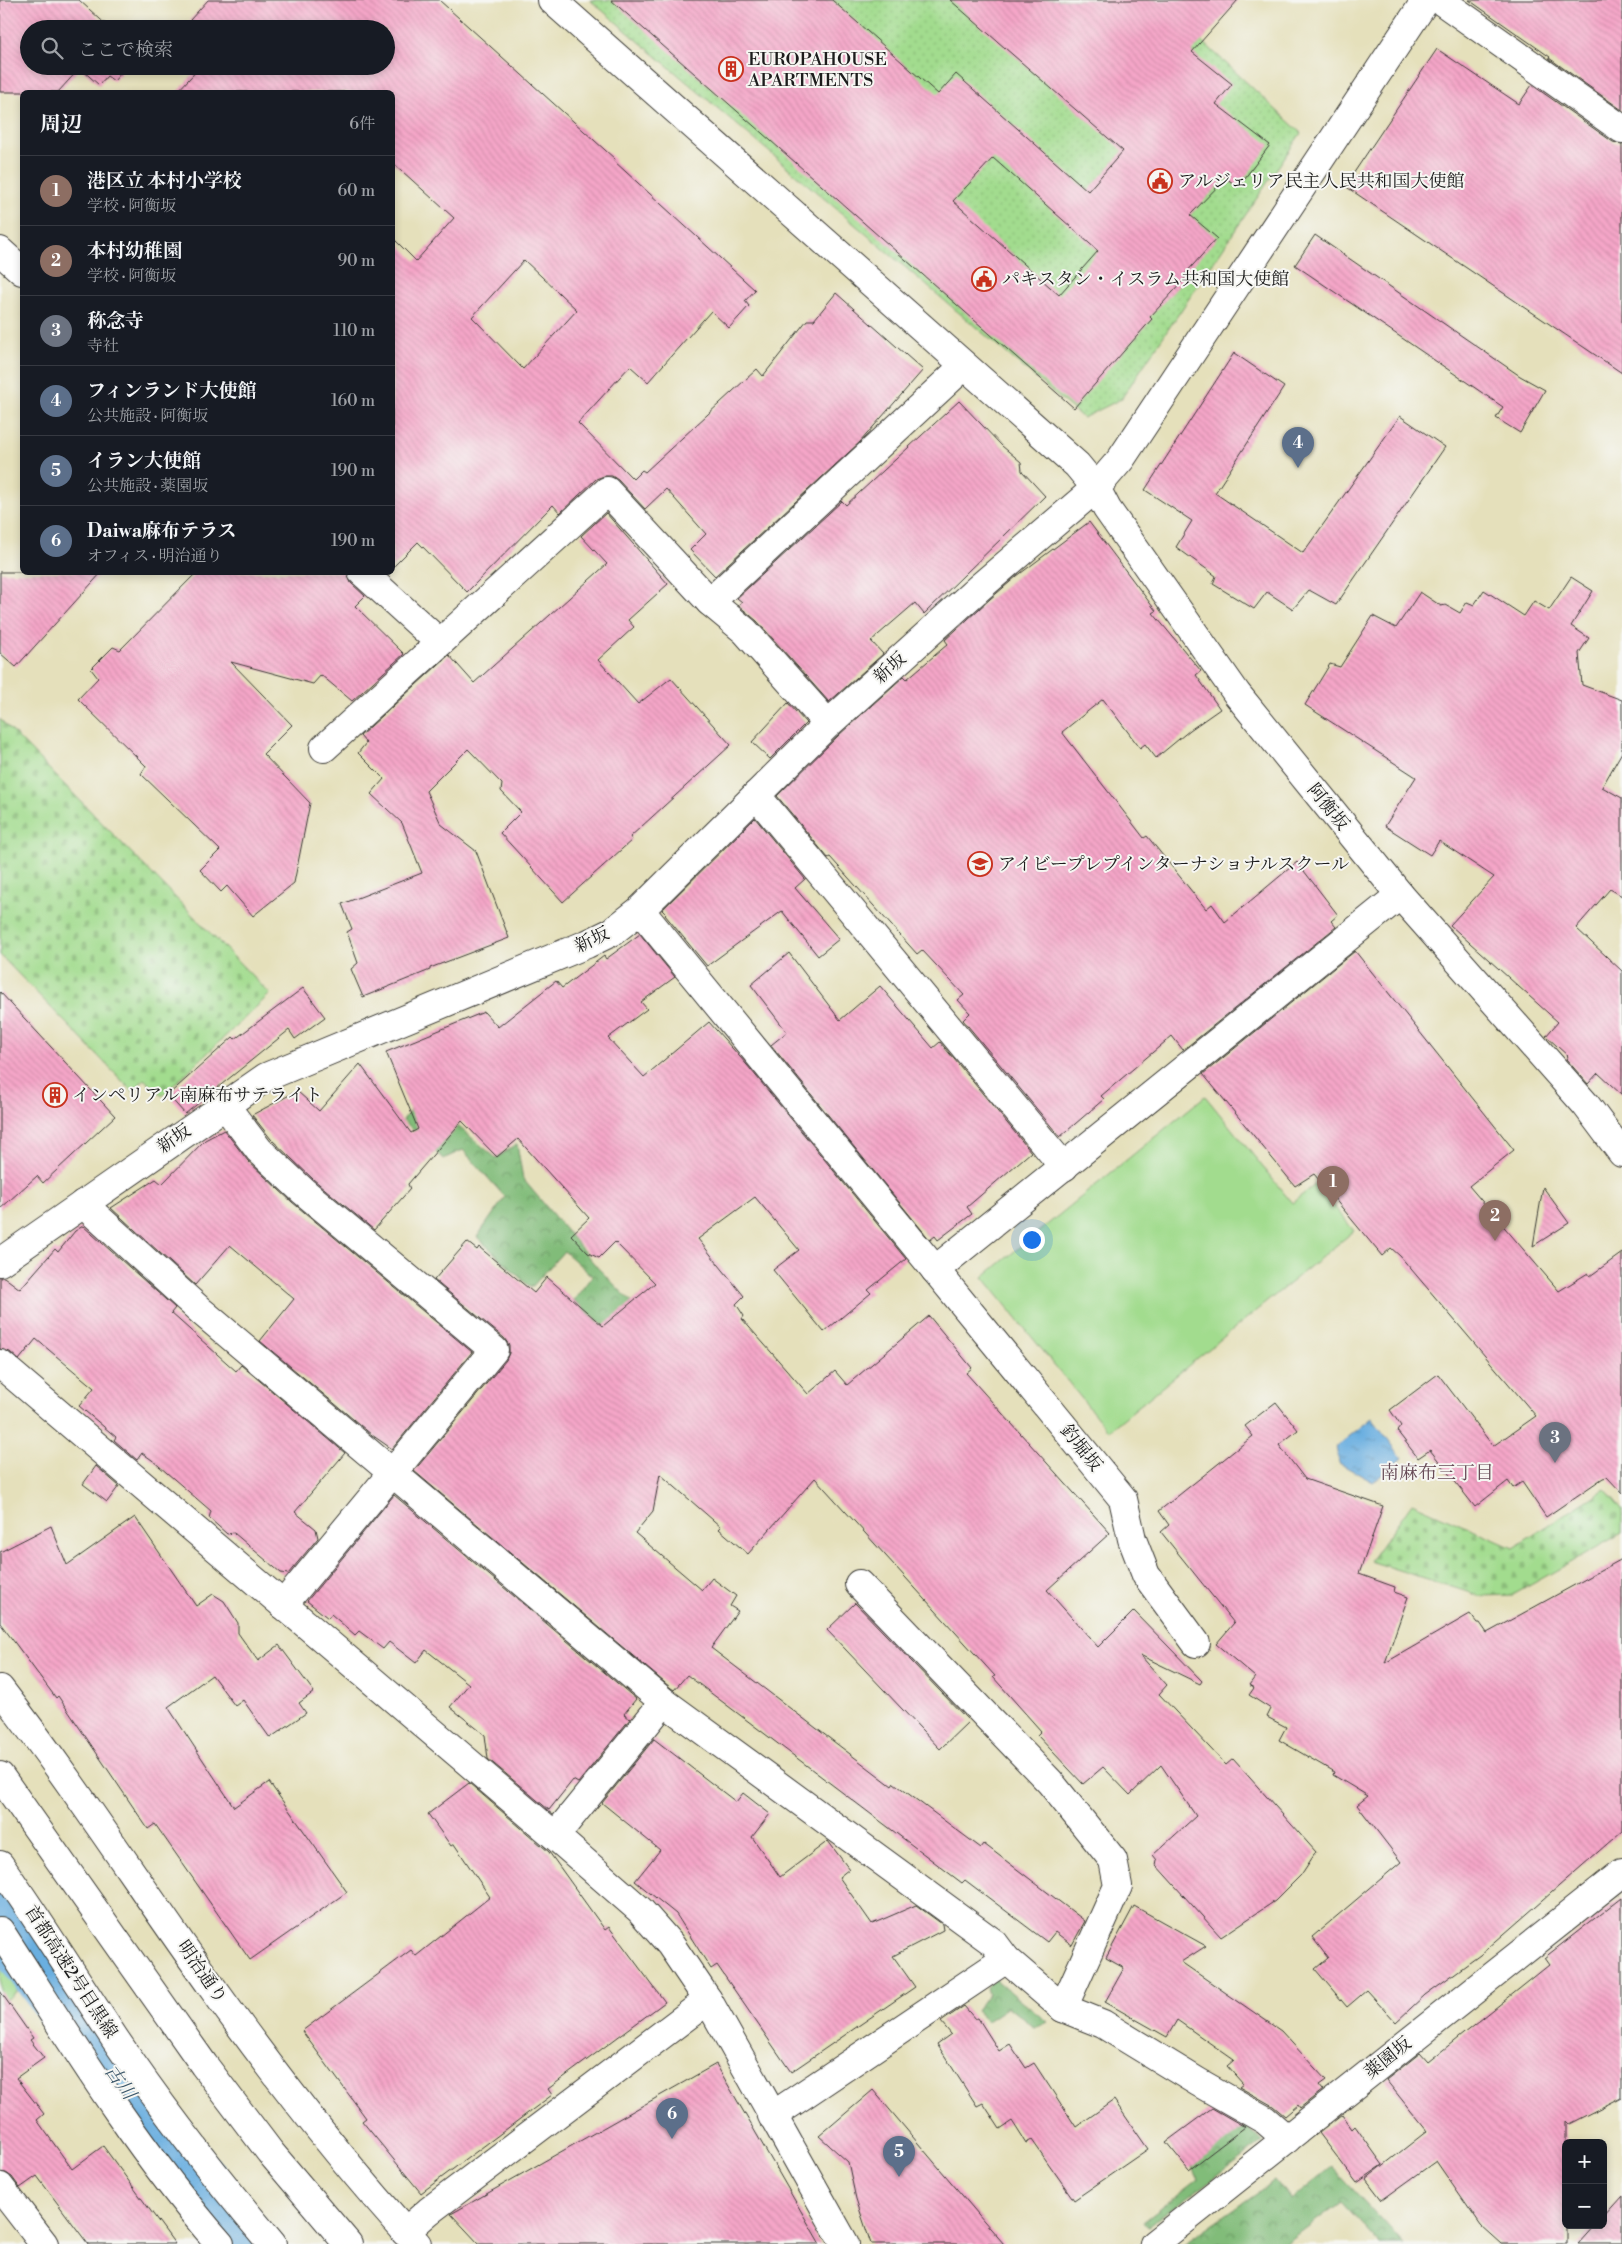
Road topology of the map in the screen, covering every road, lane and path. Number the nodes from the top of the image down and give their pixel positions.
1 (552, 0) edge
2 (1426, 0) edge
3 (1440, 0) edge
4 (1622, 128) edge
5 (0, 251) edge
6 (20, 269) edge
7 (964, 366) junction
8 (1096, 488) junction
9 (365, 575) edge
10 (710, 602) junction
11 (439, 642) junction
12 (828, 724) junction
13 (324, 748) dead end
14 (756, 795) junction
15 (1400, 895) junction
16 (640, 910) junction
17 (224, 1104) junction
18 (1622, 1153) edge
19 (1064, 1167) junction
20 (84, 1204) junction
21 (3, 1255) edge
22 (935, 1270) junction
23 (0, 1364) edge
24 (394, 1472) junction
25 (859, 1584) dead end
26 (283, 1605) junction
27 (1196, 1643) dead end
28 (0, 1689) edge
29 (664, 1702) junction
30 (0, 1776) edge
31 (555, 1836) junction
32 (0, 1865) edge
33 (1622, 1873) edge
34 (0, 1931) edge
35 (1006, 1959) junction
36 (708, 2000) junction
37 (1062, 2008) junction
38 (772, 2116) junction
39 (1287, 2139) junction
40 (0, 2187) edge
41 (411, 2238) edge
42 (44, 2244) edge
43 (220, 2244) edge
44 (272, 2244) edge
45 (348, 2244) edge
46 (844, 2244) edge
47 (1154, 2244) edge

1 - 7 main road, 阿衡坂
2 - 8 main road, 新坂
3 - 4 main road
5 - 6 main road
7 - 8 main road, 阿衡坂
7 - 10 main road
8 - 12 main road, 新坂
8 - 15 main road, 阿衡坂
9 - 11 main road
10 - 11 main road
10 - 12 main road
11 - 13 main road
12 - 14 main road, 新坂
14 - 16 main road, 新坂
14 - 19 main road
15 - 18 main road, 阿衡坂
15 - 19 main road
16 - 17 main road, 新坂
16 - 22 main road, 釣堀坂
17 - 20 main road, 新坂
17 - 24 main road
19 - 22 main road
20 - 21 main road, 新坂
20 - 24 main road
22 - 27 main road, 釣堀坂
23 - 26 main road
24 - 26 main road
24 - 29 main road
25 - 37 main road
26 - 31 main road
28 - 41 main road, 明治通り
29 - 31 main road
29 - 35 main road
30 - 45 main road
31 - 36 main road
32 - 44 main road, 首都高速2号目黒線
33 - 39 main road, 薬園坂
34 - 43 main road
35 - 37 main road
35 - 38 main road
36 - 38 main road
36 - 41 main road
37 - 39 main road
38 - 46 main road
39 - 47 main road, 薬園坂
40 - 42 main road

